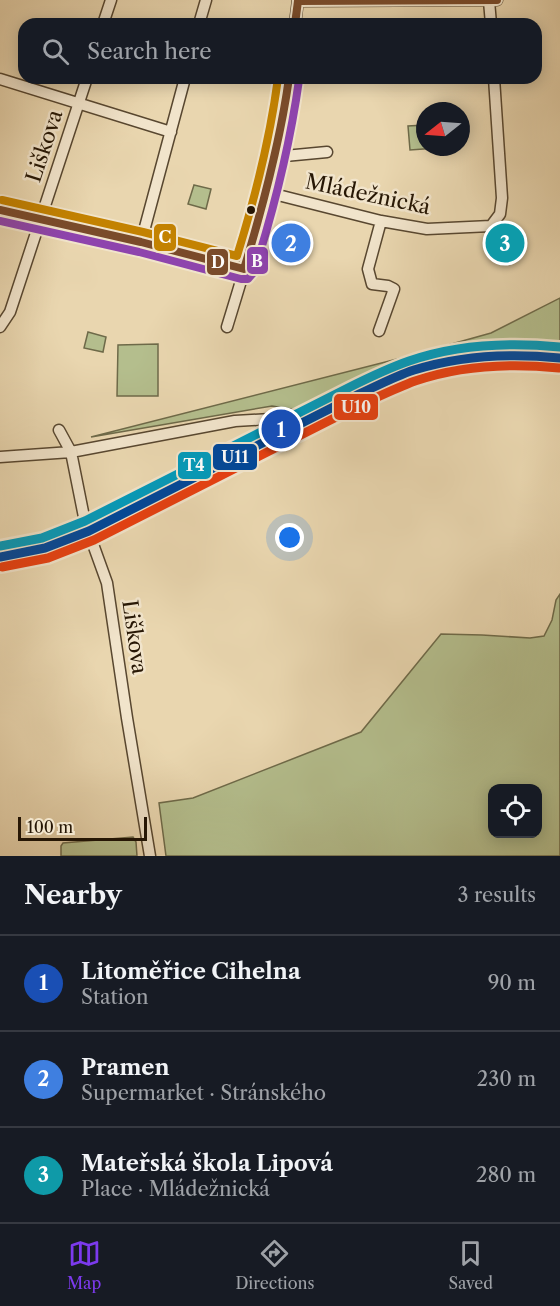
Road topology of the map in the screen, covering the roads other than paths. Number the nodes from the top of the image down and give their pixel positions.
1 (111, 0) edge
2 (206, 0) edge
3 (298, 0) edge
4 (493, 0) edge
5 (105, 18) edge
6 (201, 18) edge
7 (296, 18) edge
8 (492, 18) edge
9 (0, 79) edge
10 (85, 84) edge
11 (183, 84) edge
12 (288, 84) edge
13 (494, 84) edge
14 (79, 103) junction
15 (171, 132) junction
16 (327, 152) dead end
17 (274, 157) junction
18 (266, 192) junction
19 (0, 210) edge
20 (41, 219) junction
21 (381, 220) junction
22 (141, 242) junction
23 (244, 269) junction
24 (0, 327) edge
25 (227, 327) dead end
26 (379, 331) dead end
27 (288, 418) dead end
28 (59, 430) dead end
29 (71, 452) junction
30 (0, 457) edge
31 (150, 856) edge

1 - 5 street
2 - 6 street
3 - 4 street
3 - 7 street
4 - 8 street
9 - 14 street
10 - 14 street, Liškova
11 - 15 street
12 - 17 street
13 - 21 street, Mládežnická
14 - 15 street
14 - 20 street, Liškova
15 - 22 street
16 - 17 street
17 - 18 street
18 - 21 street, Mládežnická
18 - 23 street
19 - 20 street
20 - 22 street
20 - 24 street, Liškova
21 - 26 street
22 - 23 street
23 - 25 street
27 - 29 street
28 - 29 street, Liškova
29 - 30 street
29 - 31 street, Liškova

